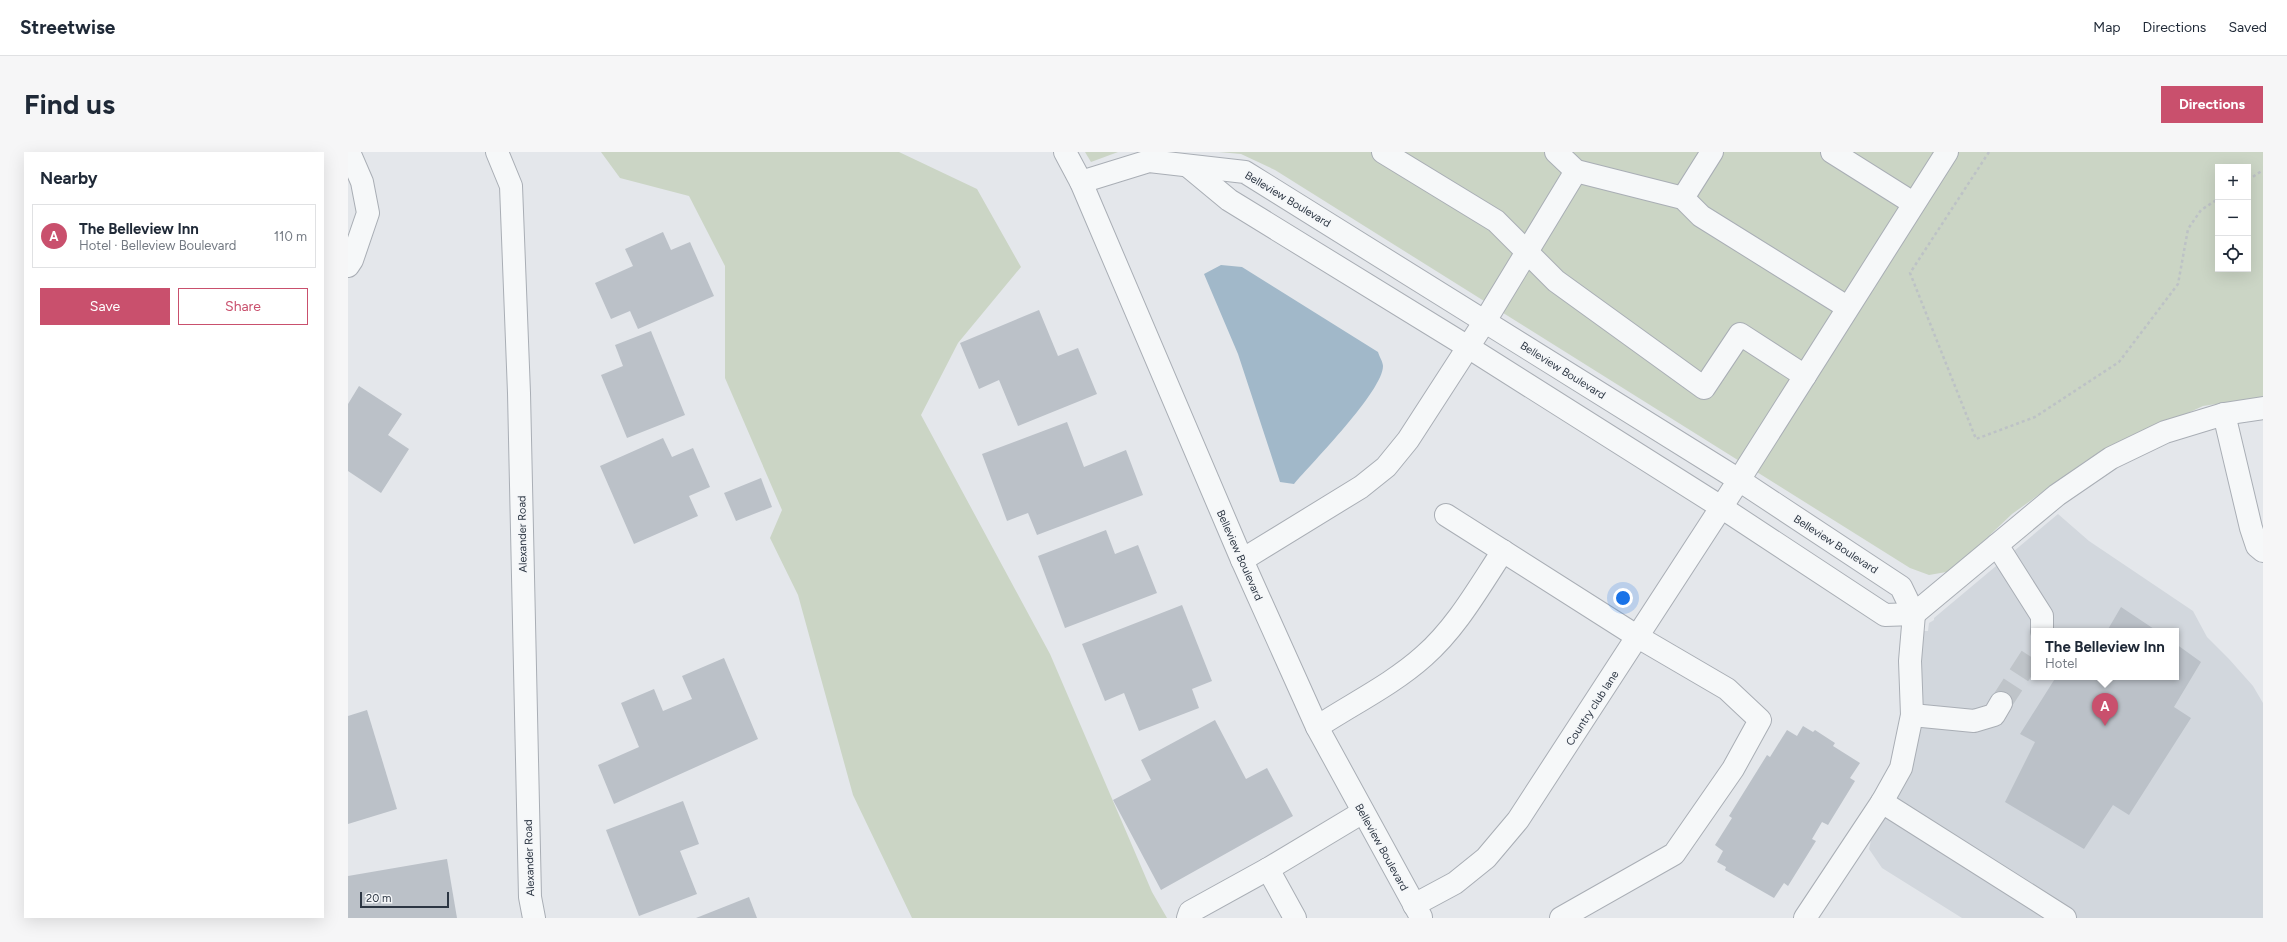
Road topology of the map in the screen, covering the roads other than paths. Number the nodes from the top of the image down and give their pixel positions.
1 (497, 152) edge
2 (1065, 152) edge
3 (1383, 152) edge
4 (1556, 152) edge
5 (1712, 152) edge
6 (1832, 152) edge
7 (1946, 152) edge
8 (352, 153) edge
9 (1188, 166) junction
10 (1576, 171) junction
11 (1081, 182) junction
12 (1683, 198) junction
13 (1913, 204) junction
14 (1528, 251) junction
15 (348, 266) edge
16 (1847, 307) junction
17 (1485, 321) junction
18 (1468, 347) junction
19 (1805, 376) junction
20 (2263, 408) edge
21 (2224, 414) junction
22 (1739, 480) junction
23 (1721, 507) junction
24 (1446, 515) dead end
25 (1997, 545) junction
26 (1503, 551) junction
27 (2263, 551) edge
28 (1242, 560) junction
29 (1914, 614) junction
30 (2042, 628) edge
31 (1638, 637) junction
32 (2002, 702) tunnel mouth
33 (1912, 716) junction
34 (1317, 727) junction
35 (1882, 802) junction
36 (1363, 812) junction
37 (1268, 869) junction
38 (1418, 912) edge
39 (534, 918) edge
40 (1188, 918) edge
41 (1295, 918) edge
42 (1561, 918) edge
43 (1805, 918) edge
44 (2065, 918) edge

1 - 39 street, Alexander Road
2 - 11 street, Belleview Boulevard
3 - 14 street
4 - 10 street
5 - 12 street
6 - 13 street
7 - 13 street, Country club lane
8 - 15 street
9 - 11 street, Belleview Boulevard
9 - 17 street, Belleview Boulevard
9 - 18 street
10 - 12 street
10 - 14 street
11 - 28 street, Belleview Boulevard
12 - 16 street
13 - 16 street, Country club lane
14 - 17 street
14 - 19 street
16 - 19 street, Country club lane
17 - 18 street
17 - 22 street, Belleview Boulevard
18 - 23 street
18 - 28 street
19 - 22 street, Country club lane
20 - 21 street
21 - 25 street
21 - 27 street
22 - 23 street, Country club lane
22 - 29 street, Belleview Boulevard
23 - 29 street
23 - 31 street, Country club lane
24 - 26 street
25 - 29 street
25 - 30 street
26 - 31 street
26 - 34 street
28 - 34 street, Belleview Boulevard
29 - 33 street
31 - 38 street, Country club lane
31 - 42 street
32 - 33 street
33 - 35 street
34 - 36 street, Belleview Boulevard
35 - 43 street
35 - 44 street
36 - 37 street
36 - 38 street, Belleview Boulevard
37 - 40 street
37 - 41 street

